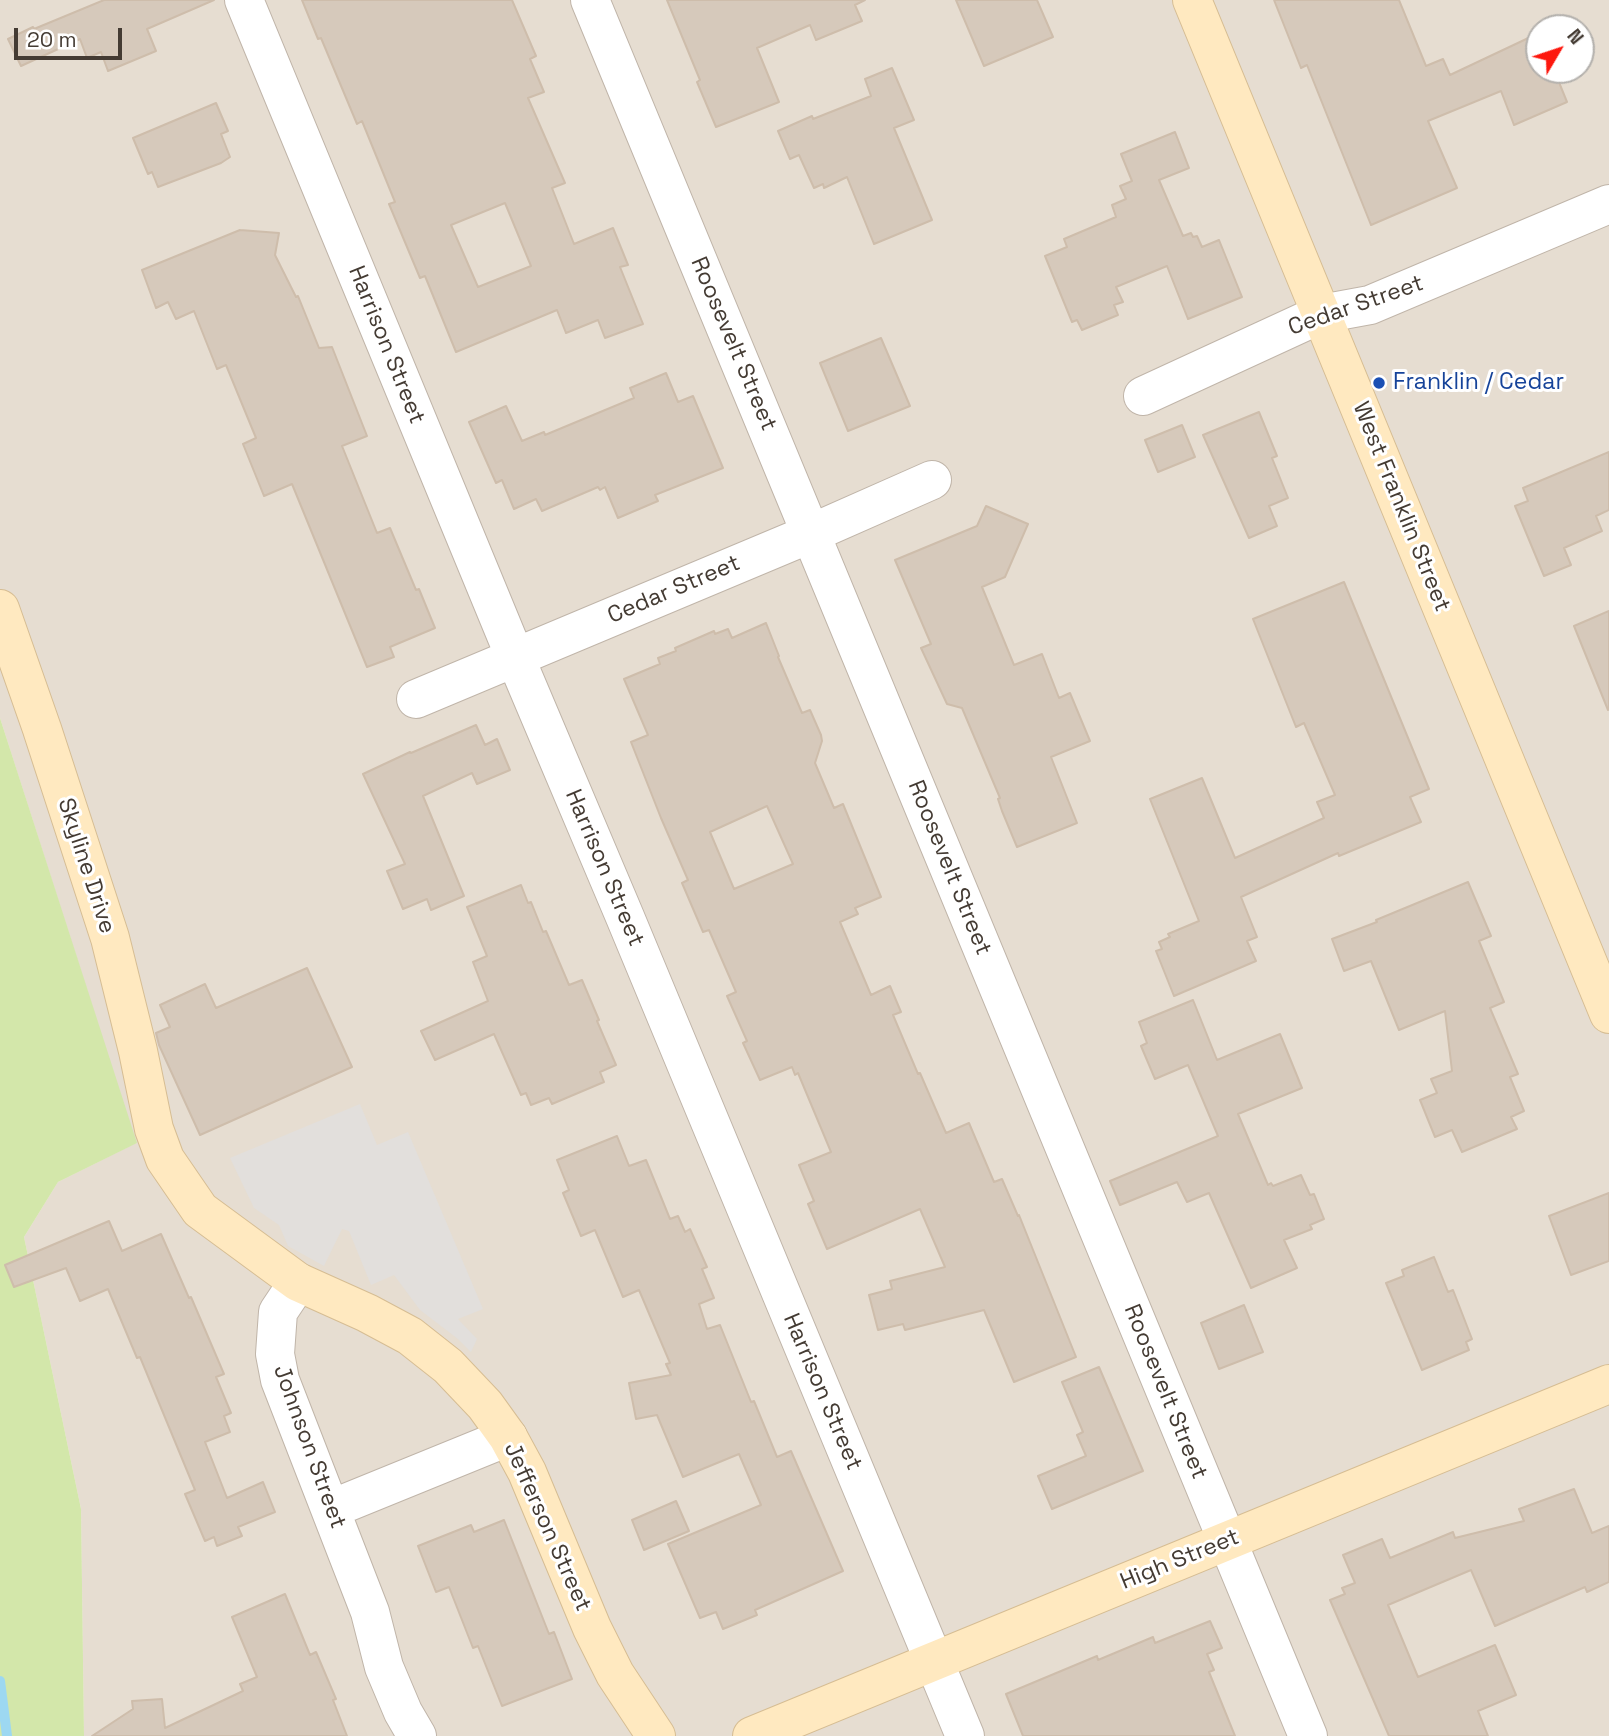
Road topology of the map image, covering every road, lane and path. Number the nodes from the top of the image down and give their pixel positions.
1 (244, 0) edge
2 (590, 0) edge
3 (1192, 0) edge
4 (1609, 204) edge
5 (1321, 314) junction
6 (1143, 396) dead end
7 (932, 480) dead end
8 (811, 533) junction
9 (0, 609) edge
10 (515, 657) junction
11 (416, 699) dead end
12 (1609, 1014) edge
13 (298, 1282) junction
14 (1609, 1384) edge
15 (508, 1437) junction
16 (331, 1509) junction
17 (1226, 1541) junction
18 (934, 1661) junction
19 (417, 1736) edge
20 (656, 1736) edge
21 (752, 1736) edge
22 (965, 1736) edge
23 (1308, 1736) edge

1 - 10 street, Harrison Street
2 - 8 street, Roosevelt Street
3 - 5 street, West Franklin Street
4 - 5 street, Cedar Street
5 - 6 street, Cedar Street
5 - 12 street, West Franklin Street
7 - 8 street, Cedar Street
8 - 10 street, Cedar Street
8 - 17 street, Roosevelt Street
9 - 13 street, Skyline Drive
10 - 11 street, Cedar Street
10 - 18 street, Harrison Street
13 - 15 street, Jefferson Street
13 - 16 street, Johnson Street
14 - 17 street, High Street
15 - 16 street
15 - 20 street, Jefferson Street
16 - 19 street, Johnson Street
17 - 18 street, High Street
17 - 23 street, Roosevelt Street
18 - 21 street, High Street
18 - 22 street, Harrison Street

